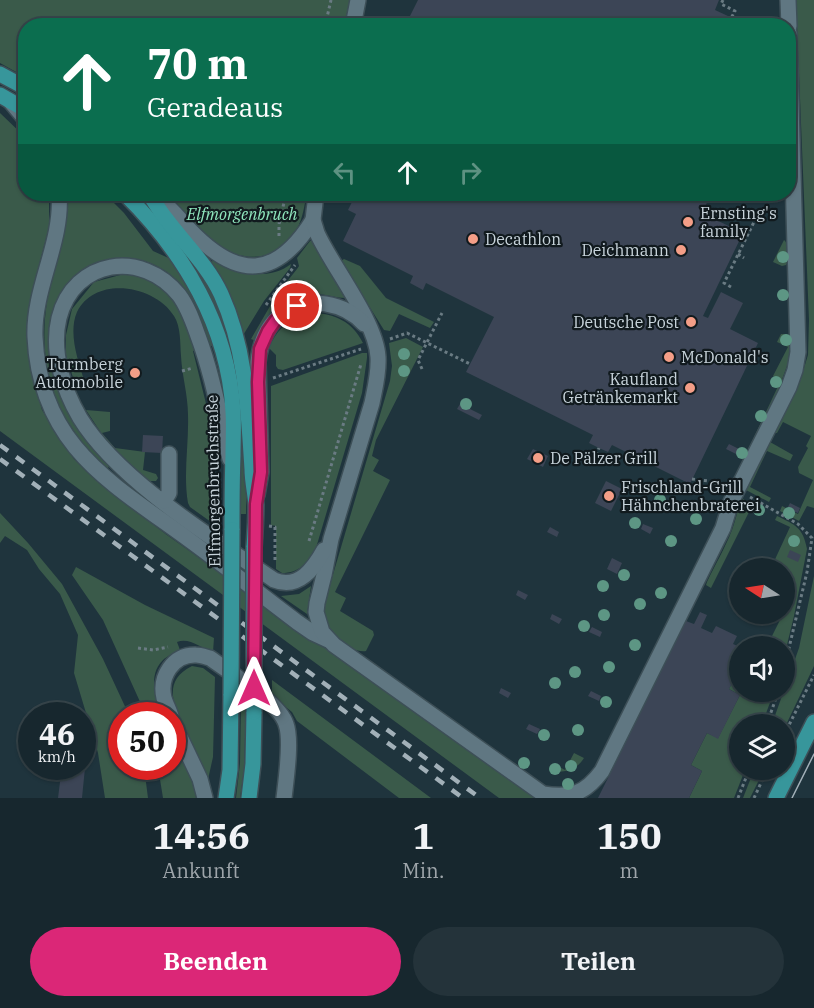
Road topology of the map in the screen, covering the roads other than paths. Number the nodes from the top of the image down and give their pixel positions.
1 (358, 0) edge
2 (788, 0) edge
3 (355, 18) edge
4 (789, 18) edge
5 (0, 74) edge
6 (18, 84) edge
7 (5, 98) edge
8 (18, 112) edge
9 (60, 201) edge
10 (132, 201) edge
11 (154, 201) edge
12 (163, 201) edge
13 (315, 201) edge
14 (794, 201) edge
15 (313, 220) junction
16 (374, 339) junction
17 (169, 454) dead end
18 (232, 468) junction
19 (164, 501) junction
20 (256, 504) junction
21 (330, 539) junction
22 (328, 640) junction
23 (166, 702) edge
24 (814, 722) edge
25 (186, 750) edge
26 (205, 798) edge
27 (226, 798) edge
28 (249, 798) edge
29 (284, 798) edge
30 (776, 798) edge

1 - 3 lane
2 - 4 lane
5 - 6 main road
7 - 8 lane
9 - 22 lane
10 - 18 main road, Elfmorgenbruchstraße
11 - 20 main road
12 - 15 lane
13 - 15 lane
14 - 22 lane
15 - 16 lane
16 - 20 lane
16 - 21 lane
17 - 19 lane
18 - 19 lane
18 - 27 main road, Elfmorgenbruchstraße, bridge
19 - 21 lane
20 - 28 main road, bridge
21 - 22 lane
23 - 29 lane
24 - 30 main road
25 - 26 lane

